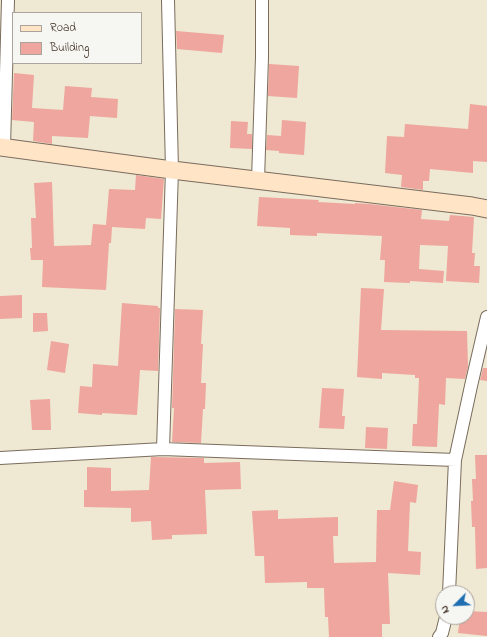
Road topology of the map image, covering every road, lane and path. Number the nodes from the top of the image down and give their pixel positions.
1 (8, 0) edge
2 (168, 0) edge
3 (262, 0) edge
4 (2, 147) edge
5 (172, 170) junction
6 (258, 180) junction
7 (487, 209) edge
8 (487, 317) edge
9 (163, 448) junction
10 (0, 458) edge
11 (455, 460) junction
12 (449, 585) edge
13 (444, 625) edge
14 (439, 637) edge

1 - 4 street
2 - 5 street
3 - 6 street
4 - 5 street
5 - 6 street
5 - 9 street
6 - 7 street
8 - 11 street
9 - 10 street
9 - 11 street
11 - 12 street
13 - 14 street

